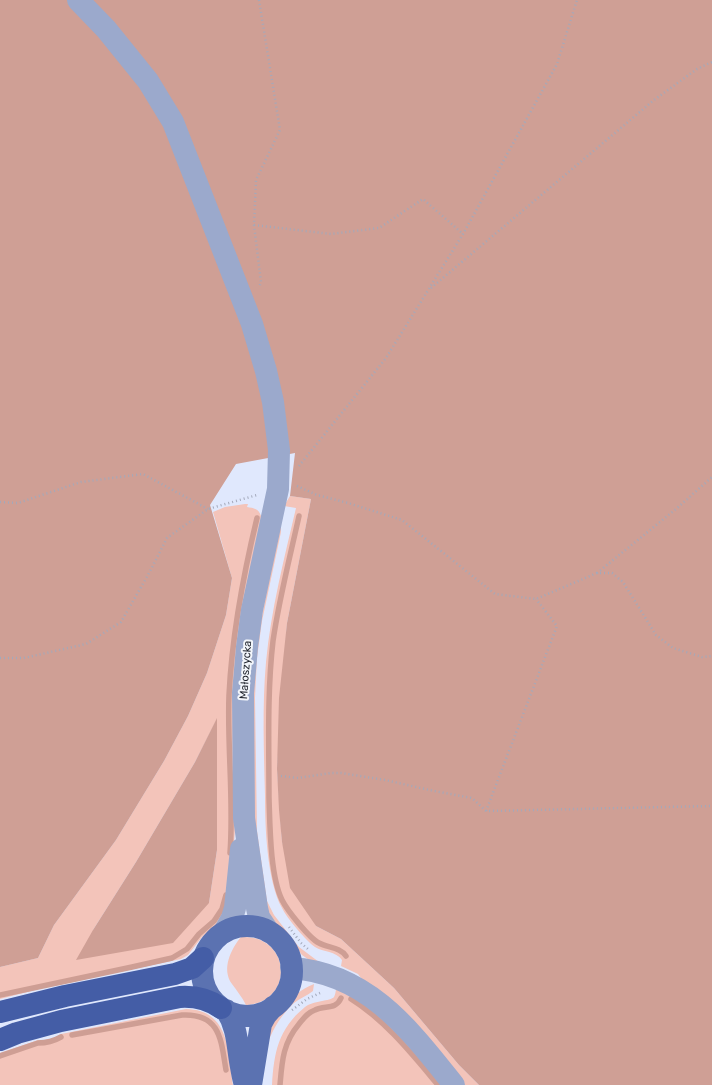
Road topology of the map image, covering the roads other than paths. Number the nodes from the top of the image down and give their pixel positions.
1 (78, 0) edge
2 (244, 818) junction
3 (277, 927) junction
4 (224, 932) junction
5 (203, 958) junction
6 (292, 968) junction
7 (223, 1009) junction
8 (282, 1010) junction
9 (0, 1012) edge
10 (0, 1040) edge
11 (245, 1085) edge
12 (251, 1085) edge
13 (454, 1085) edge

1 - 2 street, Małoszycka
2 - 3 street, Małoszycka
2 - 4 street, Małoszycka
3 - 4 main road
3 - 6 main road
4 - 5 main road
5 - 7 main road
5 - 9 highway
6 - 8 main road
6 - 13 street
7 - 8 main road
7 - 10 highway
7 - 11 main road
8 - 12 main road

